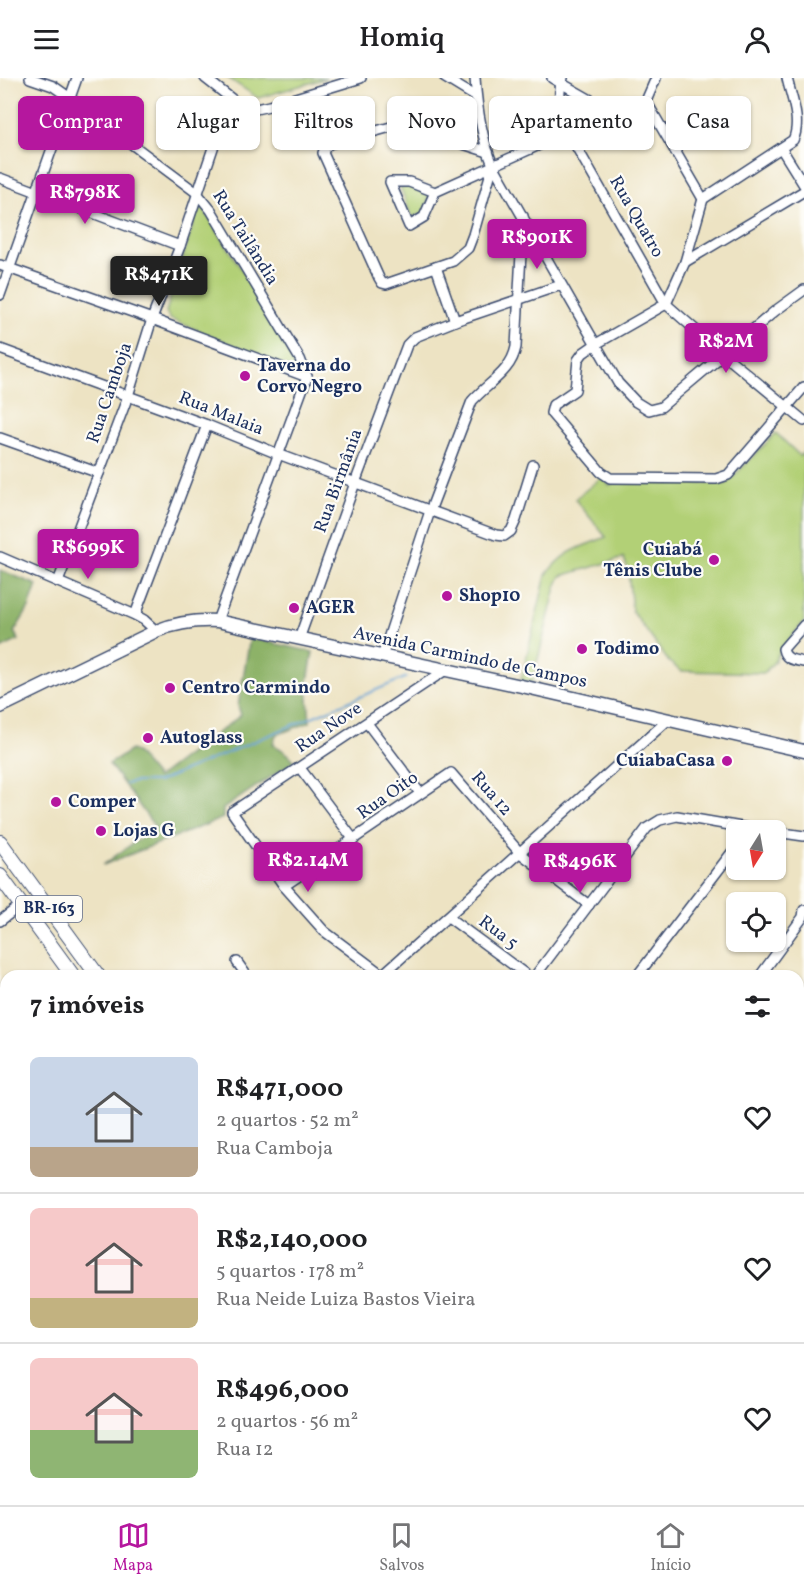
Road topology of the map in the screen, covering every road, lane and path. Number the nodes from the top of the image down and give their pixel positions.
1 (30, 78) edge
2 (77, 78) edge
3 (205, 78) edge
4 (362, 78) edge
5 (445, 78) edge
6 (475, 78) edge
7 (552, 78) edge
8 (656, 78) edge
9 (787, 78) edge
10 (562, 80) edge
11 (67, 96) edge
12 (71, 96) edge
13 (228, 96) edge
14 (474, 96) edge
15 (476, 96) edge
16 (561, 96) edge
17 (587, 96) edge
18 (648, 96) edge
19 (477, 103) edge
20 (260, 108) edge
21 (654, 115) edge
22 (781, 148) junction
23 (51, 150) edge
24 (140, 150) edge
25 (212, 150) edge
26 (527, 150) edge
27 (578, 150) edge
28 (488, 152) junction
29 (493, 165) junction
30 (0, 178) edge
31 (804, 185) edge
32 (36, 191) junction
33 (804, 191) edge
34 (435, 192) junction
35 (197, 193) junction
36 (703, 199) junction
37 (523, 215) junction
38 (180, 246) junction
39 (685, 262) junction
40 (5, 267) edge
41 (436, 267) junction
42 (561, 285) junction
43 (804, 290) edge
44 (0, 295) edge
45 (518, 299) junction
46 (666, 304) junction
47 (152, 319) junction
48 (455, 321) junction
49 (596, 344) junction
50 (0, 349) edge
51 (723, 354) junction
52 (306, 382) junction
53 (804, 387) edge
54 (128, 396) junction
55 (786, 407) junction
56 (804, 422) edge
57 (207, 425) junction
58 (0, 438) edge
59 (278, 454) junction
60 (533, 465) dead end
61 (99, 473) junction
62 (355, 483) junction
63 (430, 511) junction
64 (0, 557) edge
65 (58, 582) junction
66 (135, 615) junction
67 (217, 621) junction
68 (804, 625) edge
69 (156, 631) junction
70 (299, 639) junction
71 (382, 657) junction
72 (804, 663) edge
73 (444, 671) junction
74 (0, 707) edge
75 (669, 720) junction
76 (367, 723) junction
77 (804, 751) edge
78 (300, 768) junction
79 (451, 773) joint
80 (420, 793) junction
81 (726, 826) edge
82 (786, 833) edge
83 (804, 836) edge
84 (354, 840) junction
85 (0, 842) edge
86 (520, 853) junction
87 (726, 860) edge
88 (0, 876) edge
89 (284, 886) junction
90 (21, 905) junction
91 (589, 905) junction
92 (804, 910) edge
93 (448, 917) junction
94 (0, 921) edge
95 (237, 962) dead end
96 (70, 970) edge
97 (94, 970) edge
98 (243, 970) edge
99 (375, 970) edge
100 (390, 970) edge
101 (520, 970) edge
102 (540, 970) edge
103 (642, 970) edge
104 (764, 970) edge

1 - 11 street, Rua Tailândia
2 - 12 street
3 - 13 street
4 - 20 street, Rua Camboja
5 - 14 street
6 - 15 street
7 - 10 street
8 - 18 street
9 - 22 street
10 - 16 street, Rua Quatro
10 - 17 street
19 - 28 street
21 - 36 street
22 - 31 street
22 - 36 street
23 - 32 street
24 - 35 street, Rua Tailândia
25 - 35 street, Rua Camboja
26 - 29 street
27 - 46 street, Rua Quatro
28 - 29 street
28 - 41 street
29 - 34 street
29 - 37 street
29 - 41 street
30 - 32 street
32 - 38 street
32 - 40 street
33 - 39 street
34 - 34 street
35 - 38 street, Rua Camboja
35 - 52 street, Rua Tailândia
36 - 39 street
37 - 42 street
37 - 45 street
38 - 47 street, Rua Camboja
39 - 46 street
40 - 44 street
40 - 47 street
41 - 48 street
42 - 45 street
42 - 49 street
43 - 51 street
45 - 48 street
45 - 63 street
46 - 49 street
46 - 51 street, Rua Quatro
47 - 52 street
47 - 54 street, Rua Camboja
48 - 62 street, Rua Birmânia
49 - 51 street
49 - 55 street
50 - 54 street, Rua Malaia
51 - 55 street, Rua Quatro
52 - 59 street
53 - 55 street
54 - 57 street, Rua Malaia
54 - 61 street, Rua Camboja
55 - 56 street, Rua Quatro
57 - 59 street, Rua Malaia
57 - 66 street
58 - 61 street
59 - 62 street, Rua Malaia
59 - 67 street
60 - 63 street, Rua Malaia
61 - 65 street, Rua Camboja
62 - 63 street, Rua Malaia
62 - 70 street, Rua Birmânia
63 - 71 street
64 - 65 street
65 - 66 street
66 - 69 street
67 - 69 main road, Avenida Carmindo de Campos
67 - 70 main road, Avenida Carmindo de Campos
68 - 72 street
69 - 74 main road, Avenida Carmindo de Campos
70 - 71 main road, Avenida Carmindo de Campos
71 - 73 main road, Avenida Carmindo de Campos
73 - 75 main road, Avenida Carmindo de Campos
73 - 76 street, Rua Nove
75 - 77 main road, Avenida Carmindo de Campos
75 - 86 street
76 - 78 street, Rua Nove
76 - 80 street
78 - 84 street
78 - 89 street, Rua Nove
79 - 80 street, Rua Oito
79 - 86 street, Rua 12
80 - 84 street, Rua Oito
81 - 91 street
82 - 83 street
84 - 89 street, Rua Oito
85 - 97 highway, BR-163
86 - 91 street, Rua 12
86 - 93 street
87 - 103 street
88 - 90 highway, BR-163
89 - 99 street
90 - 94 street
90 - 96 highway, BR-163
91 - 102 street
92 - 104 street
93 - 100 street
93 - 101 street, Rua 5
95 - 98 street

